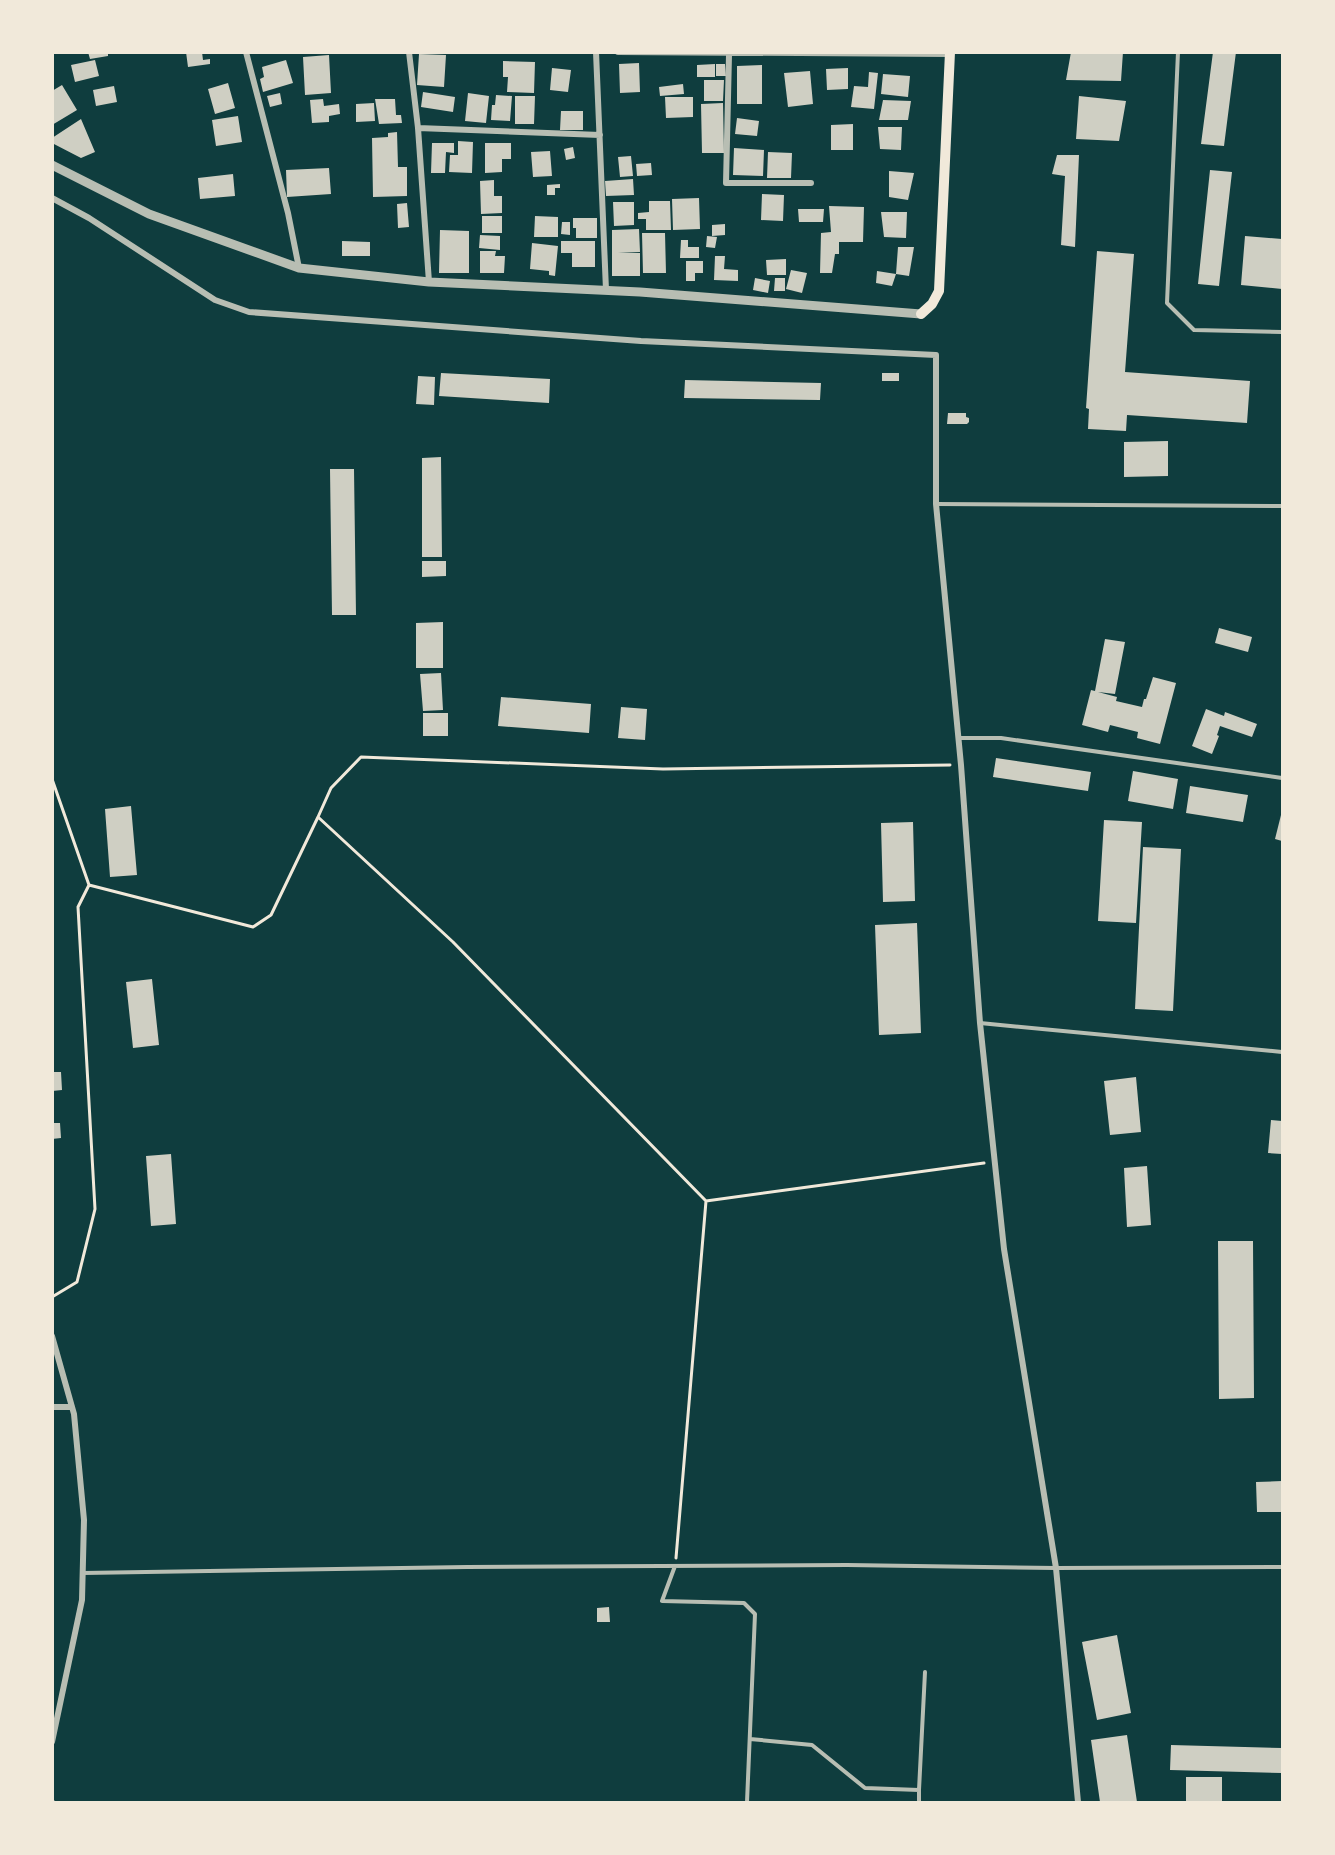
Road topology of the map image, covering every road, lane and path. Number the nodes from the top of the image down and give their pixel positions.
1 (246, 52) edge
2 (409, 52) edge
3 (596, 52) edge
4 (618, 52) edge
5 (1178, 52) edge
6 (950, 53) edge
7 (729, 55) junction
8 (418, 128) junction
9 (600, 135) junction
10 (52, 165) edge
11 (811, 183) dead end
12 (52, 198) edge
13 (298, 268) junction
14 (429, 282) junction
15 (606, 290) junction
16 (921, 314) joint
17 (1282, 332) edge
18 (936, 504) junction
19 (1282, 506) edge
20 (958, 738) junction
21 (961, 765) junction
22 (52, 778) edge
23 (1282, 778) edge
24 (318, 817) junction
25 (89, 885) junction
26 (980, 1023) junction
27 (1282, 1052) edge
28 (994, 1161) junction
29 (706, 1201) junction
30 (52, 1297) edge
31 (52, 1336) edge
32 (52, 1407) edge
33 (72, 1407) junction
34 (675, 1566) junction
35 (1282, 1567) edge
36 (1056, 1568) junction
37 (82, 1573) junction
38 (926, 1672) dead end
39 (750, 1739) junction
40 (52, 1742) edge
41 (919, 1790) junction
42 (747, 1803) edge
43 (919, 1803) edge
44 (1078, 1803) edge

1 - 13 street
2 - 8 street
3 - 9 street
4 - 7 street
5 - 17 lane
6 - 7 street
6 - 16 main road
7 - 11 street
8 - 9 street
8 - 14 street
9 - 15 street
10 - 13 street
12 - 18 street
13 - 14 street
14 - 15 street
15 - 16 street
18 - 19 lane
18 - 20 street
20 - 21 street
20 - 23 lane
21 - 24 path
21 - 26 street
22 - 25 path
24 - 25 path
24 - 29 path
25 - 30 path
26 - 27 lane
26 - 28 street
28 - 29 path
28 - 36 street
29 - 34 path
31 - 33 street
32 - 33 street
33 - 37 street
34 - 36 lane
34 - 37 lane
34 - 39 lane
35 - 36 lane
36 - 44 street
37 - 40 street
38 - 41 lane
39 - 41 lane
39 - 42 lane
41 - 43 lane

